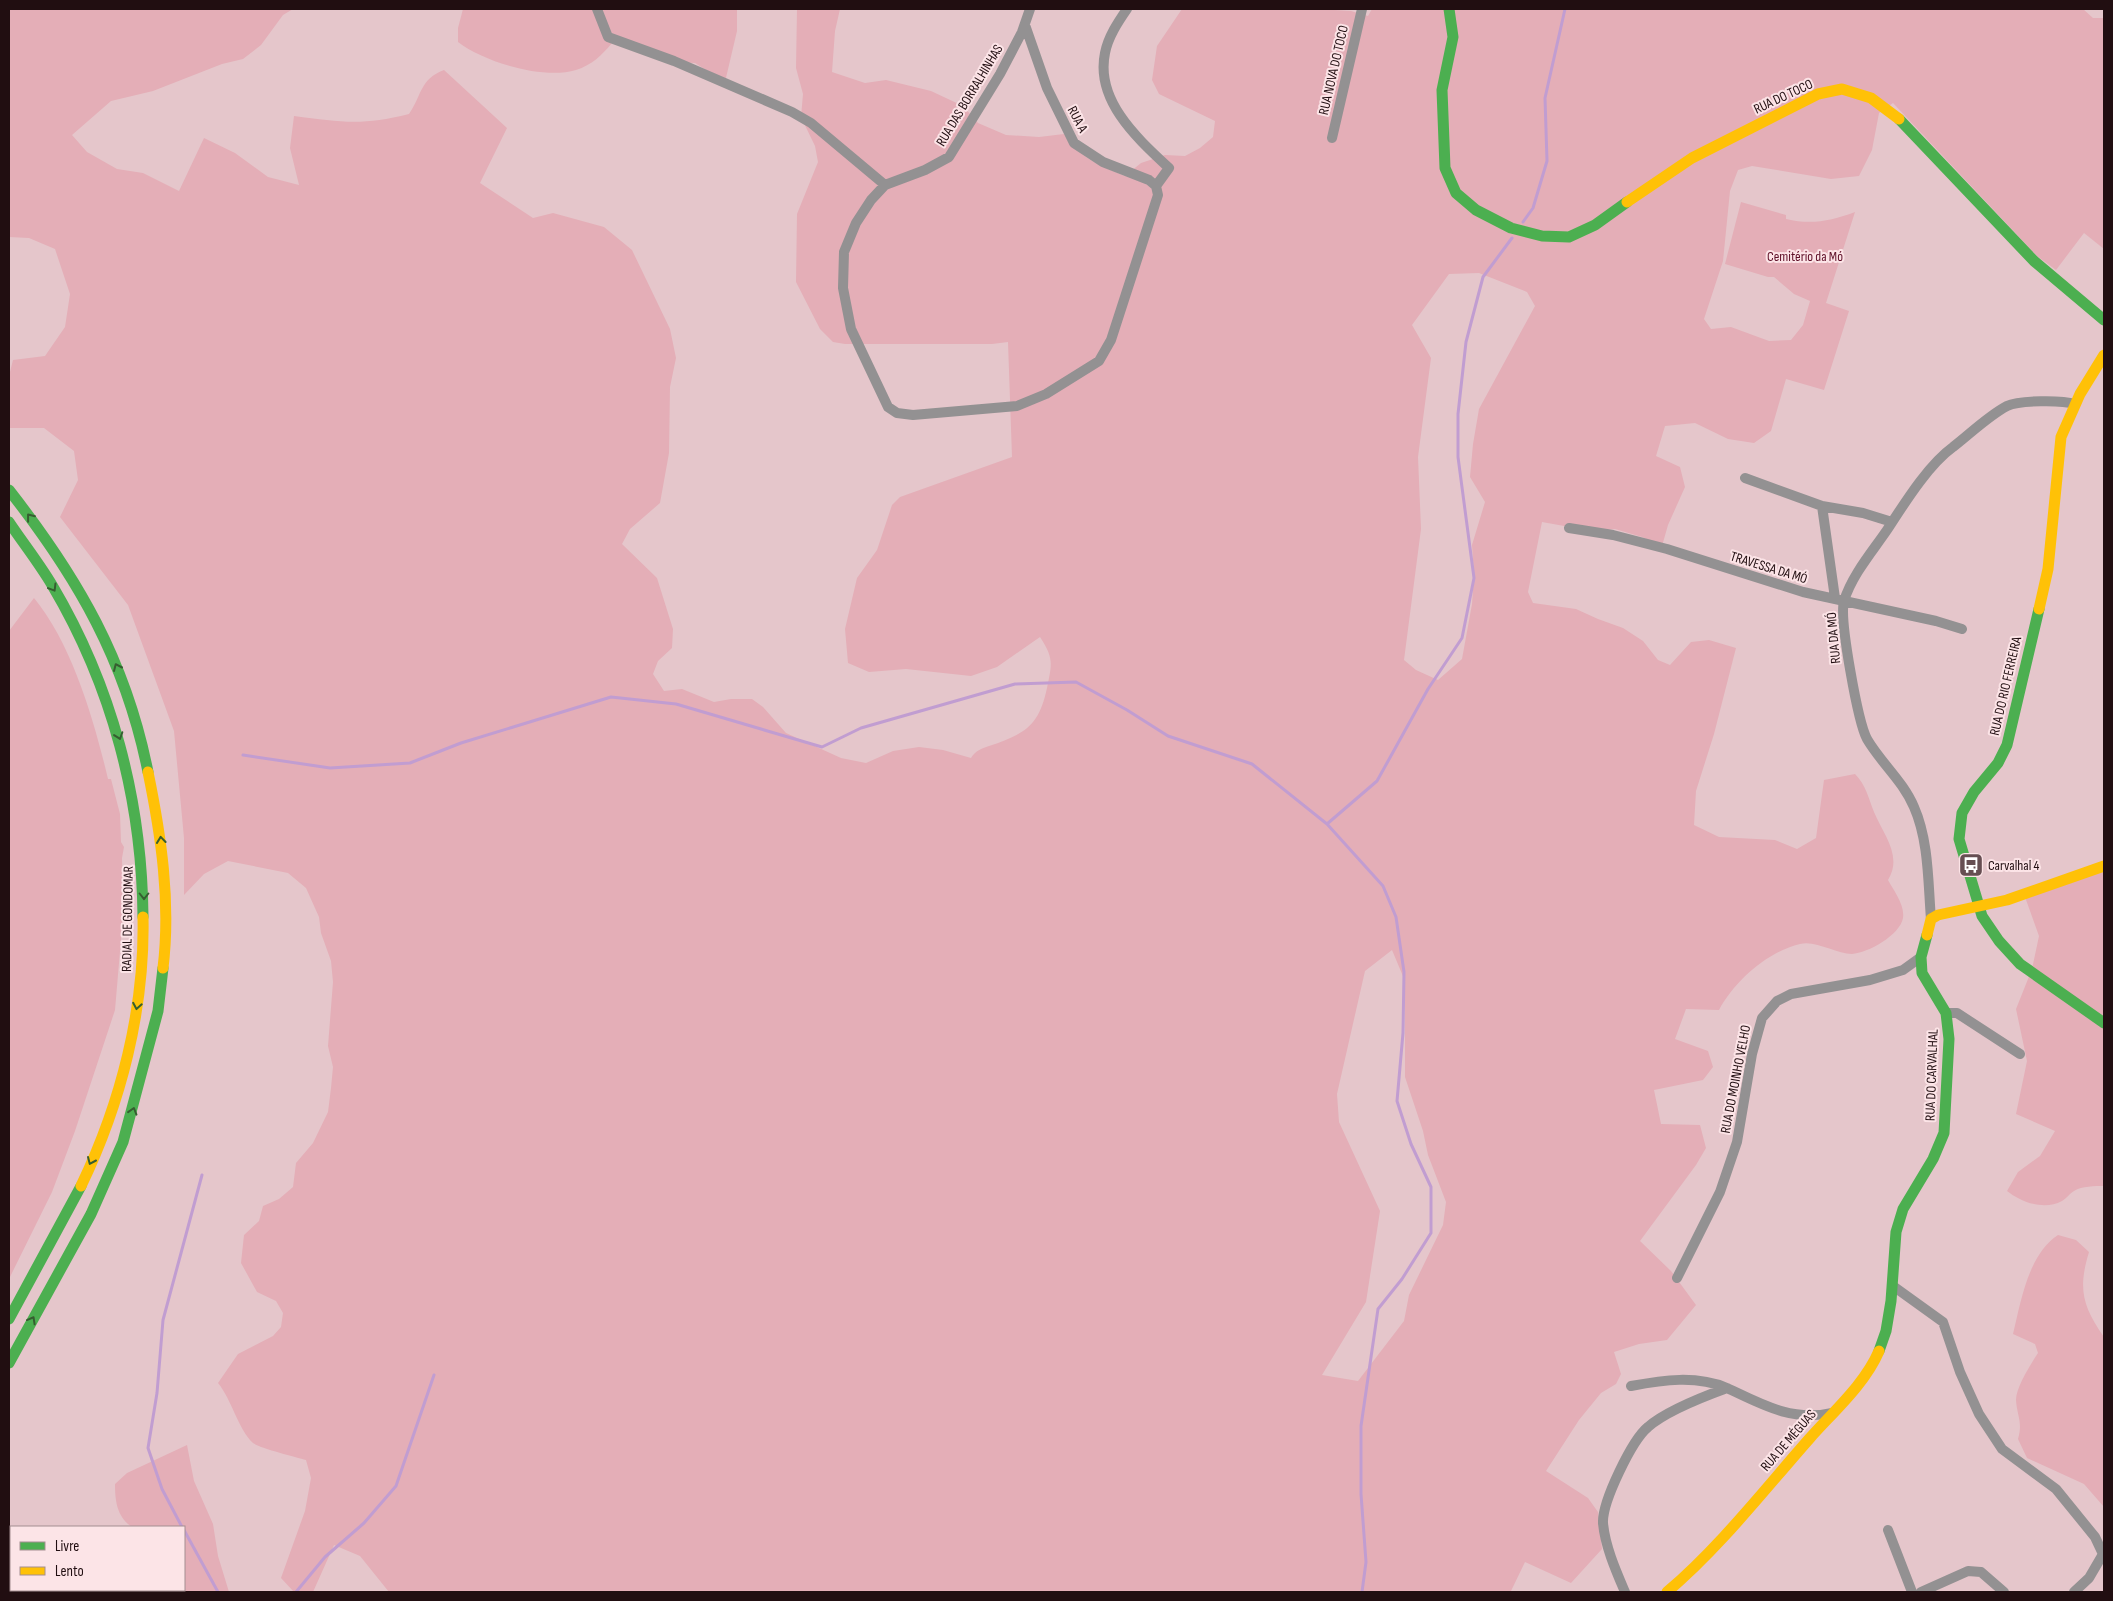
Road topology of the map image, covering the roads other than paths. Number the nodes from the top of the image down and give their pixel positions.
1 (596, 9) edge
2 (1030, 9) edge
3 (1127, 9) edge
4 (1362, 9) edge
5 (1449, 9) edge
6 (1025, 23) junction
7 (1332, 138) dead end
8 (885, 185) junction
9 (1156, 186) junction
10 (2104, 320) edge
11 (2104, 355) edge
12 (2075, 404) junction
13 (1745, 478) dead end
14 (9, 490) edge
15 (1822, 506) junction
16 (9, 522) edge
17 (1892, 522) junction
18 (1569, 528) dead end
19 (1840, 599) junction
20 (1962, 629) dead end
21 (2104, 866) edge
22 (1979, 908) junction
23 (1931, 919) junction
24 (1921, 957) junction
25 (1946, 1013) junction
26 (2104, 1022) edge
27 (2020, 1054) dead end
28 (1677, 1278) dead end
29 (1893, 1286) junction
30 (9, 1320) edge
31 (9, 1363) edge
32 (1631, 1386) dead end
33 (1727, 1388) junction
34 (1832, 1412) junction
35 (1888, 1530) dead end
36 (2104, 1554) edge
37 (1625, 1592) edge
38 (1667, 1592) edge
39 (1912, 1592) edge
40 (1921, 1592) edge
41 (2004, 1592) edge
42 (2074, 1592) edge

1 - 8 street
2 - 6 street, RUA DAS BORRALHINHAS
3 - 9 street
4 - 7 street, RUA NOVA DO TOCO
5 - 10 main road, RUA DO TOCO
6 - 8 street, RUA DAS BORRALHINHAS
6 - 9 street, RUA A
8 - 9 street, RUA DAS BORRALHINHAS
11 - 12 main road, RUA DO RIO FERREIRA
12 - 17 street, RUA DA MÓ
12 - 22 main road, RUA DO RIO FERREIRA
13 - 15 street
31 -> 14 main road
15 - 17 street
15 - 19 street
16 -> 30 main road, RADIAL DE GONDOMAR
17 - 19 street, RUA DA MÓ
18 - 19 street, TRAVESSA DA MÓ
19 - 20 street, TRAVESSA DA MÓ
19 - 23 street, RUA DA MÓ
21 - 22 main road
22 - 23 main road
22 - 26 main road, RUA DO RIO FERREIRA
23 - 24 main road, RUA DO CARVALHAL
24 - 25 main road, RUA DO CARVALHAL
24 - 28 street, RUA DO MOINHO VELHO
25 - 27 street
25 - 29 main road, RUA DO CARVALHAL
29 - 34 main road, RUA DE MÉGUAS
29 - 36 street
32 - 33 street
33 - 34 street
33 - 37 street
34 - 38 main road, RUA DE MÉGUAS
35 - 39 street
36 - 42 street
40 - 41 street

